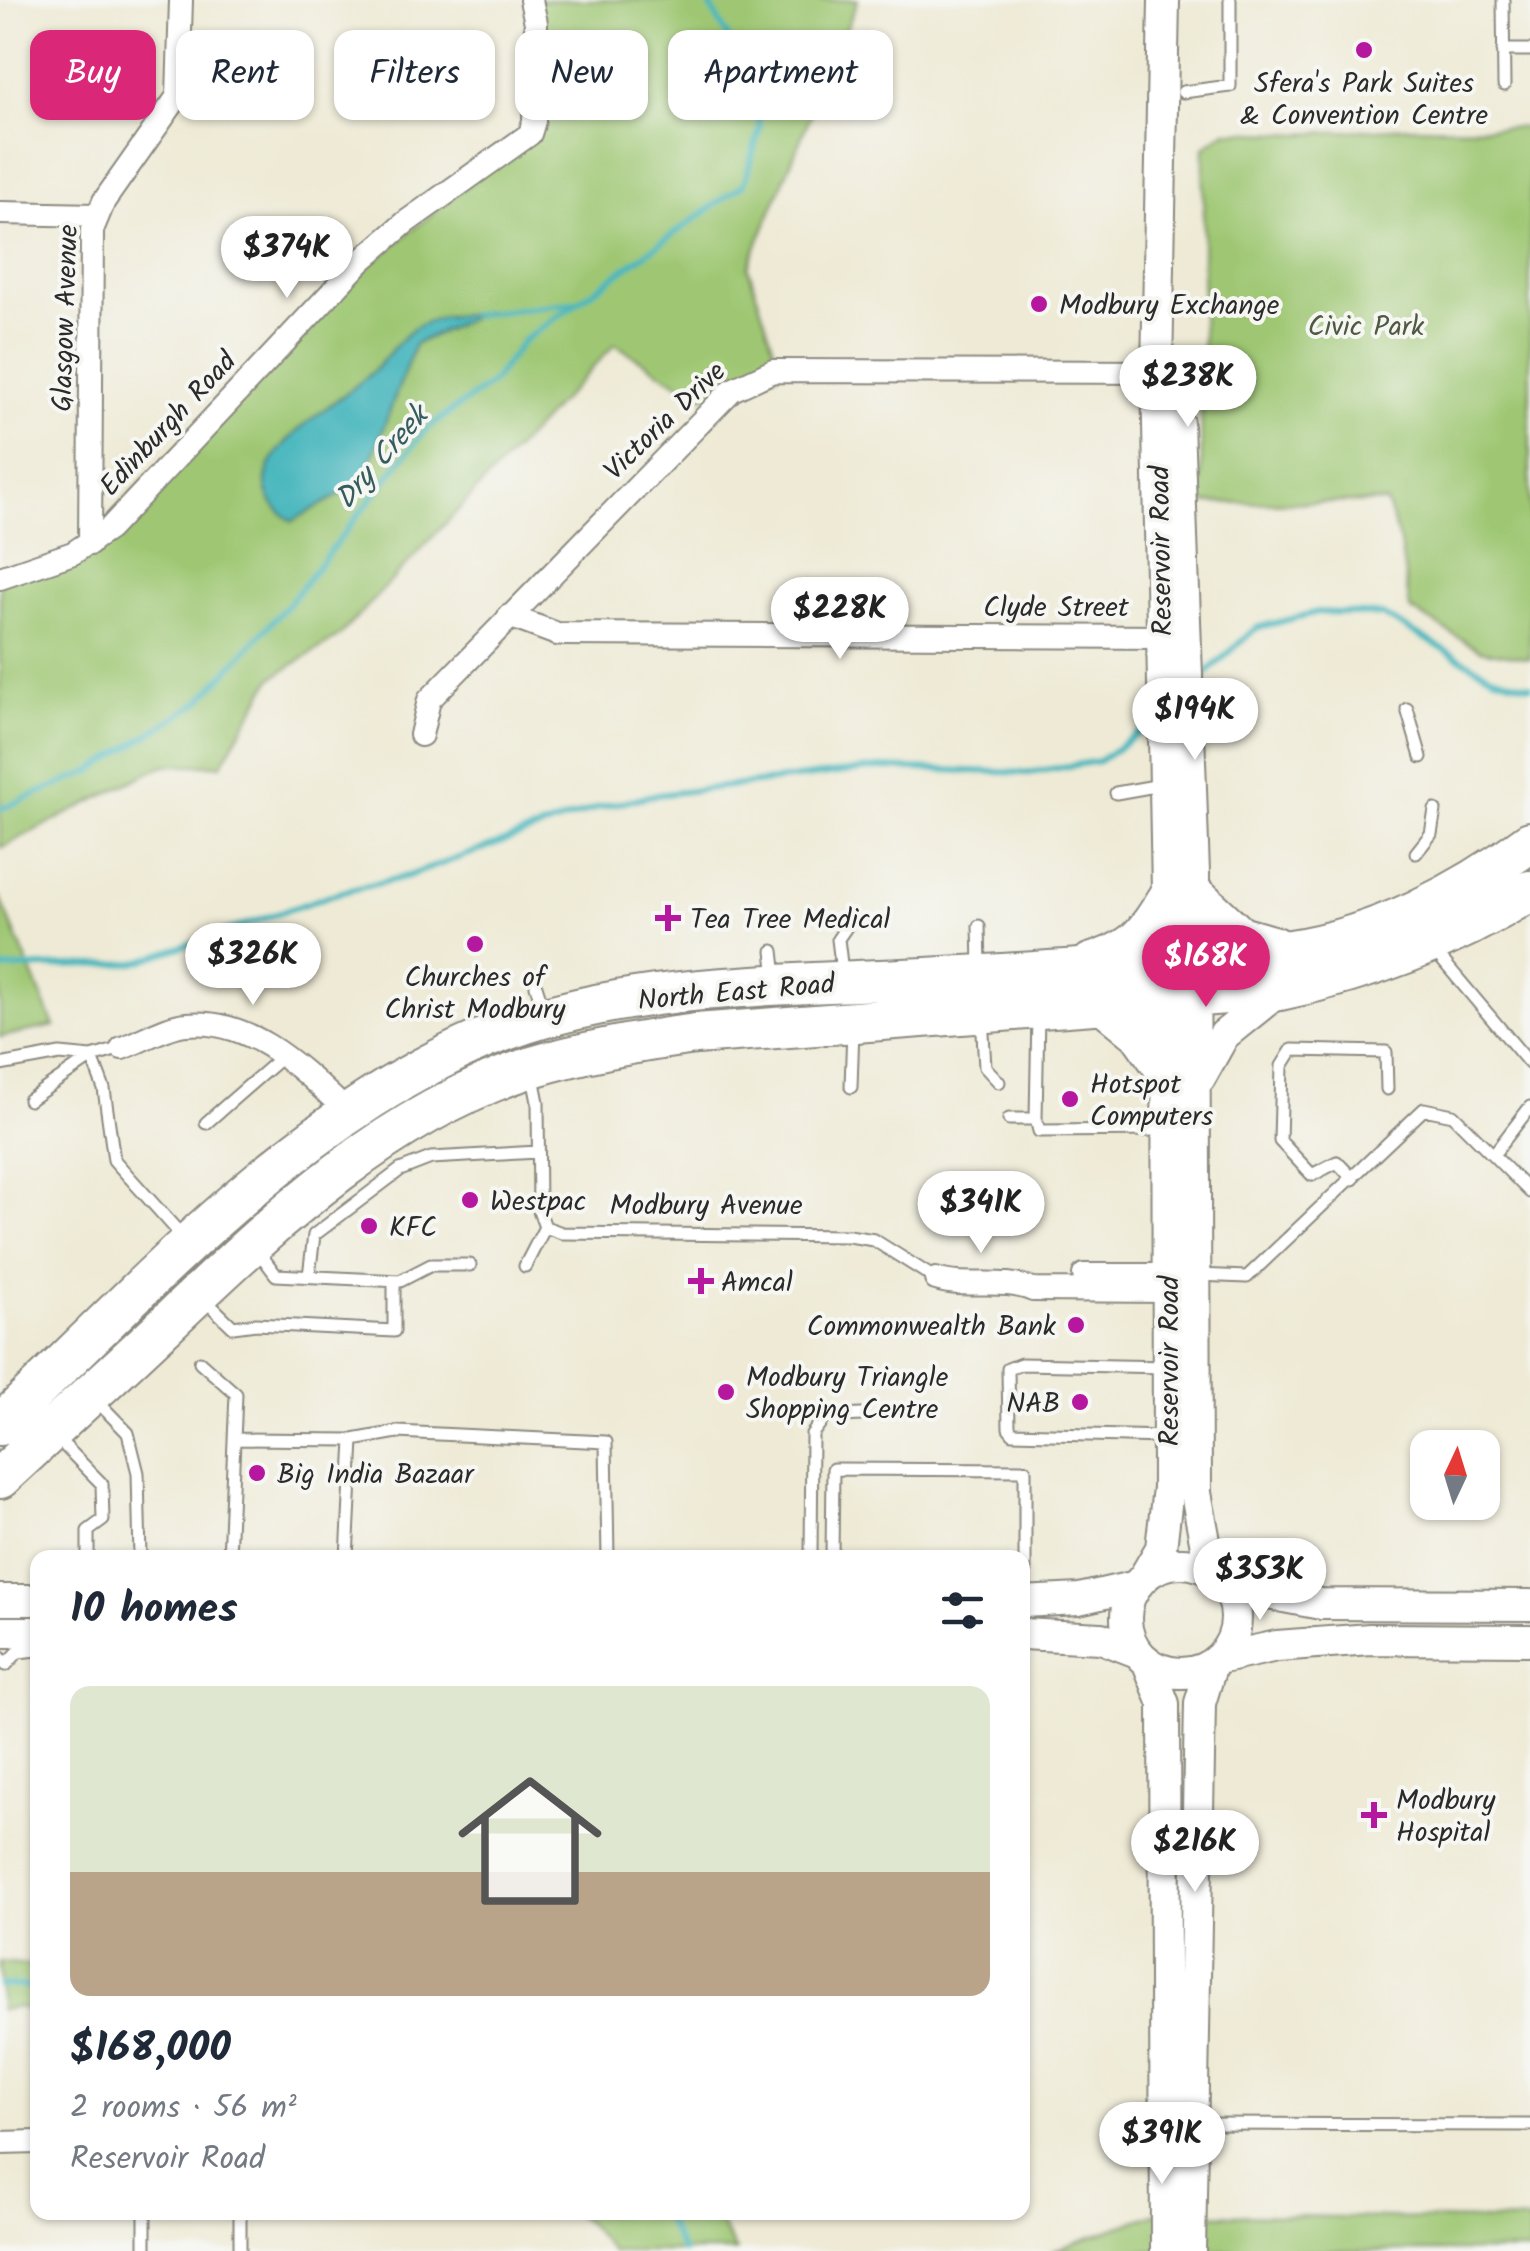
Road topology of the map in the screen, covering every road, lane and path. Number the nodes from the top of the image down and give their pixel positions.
1 (181, 0) edge
2 (531, 0) edge
3 (1150, 0) edge
4 (1164, 0) edge
5 (1180, 0) edge
6 (1230, 0) edge
7 (1503, 0) edge
8 (1503, 50) junction
9 (1530, 50) edge
10 (1504, 86) dead end
11 (1183, 92) junction
12 (1163, 152) junction
13 (0, 214) edge
14 (97, 215) junction
15 (1166, 372) junction
16 (90, 544) junction
17 (0, 578) edge
18 (509, 616) junction
19 (1174, 637) junction
20 (1406, 710) dead end
21 (421, 734) dead end
22 (1421, 757) dead end
23 (1165, 784) junction
24 (1116, 793) dead end
25 (1435, 810) dead end
26 (1530, 842) edge
27 (1416, 852) dead end
28 (1530, 891) edge
29 (1181, 893) junction
30 (852, 920) dead end
31 (978, 926) dead end
32 (1429, 945) junction
33 (1288, 951) junction
34 (1181, 980) junction
35 (842, 982) junction
36 (1280, 990) junction
37 (1040, 992) junction
38 (981, 995) junction
39 (1107, 1006) junction
40 (853, 1024) junction
41 (122, 1048) joint
42 (284, 1055) junction
43 (92, 1057) junction
44 (1530, 1064) edge
45 (0, 1065) edge
46 (532, 1068) junction
47 (1182, 1078) junction
48 (408, 1079) junction
49 (1000, 1082) dead end
50 (850, 1087) dead end
51 (1387, 1089) dead end
52 (30, 1100) dead end
53 (1530, 1107) edge
54 (1009, 1119) dead end
55 (1036, 1119) junction
56 (206, 1123) dead end
57 (364, 1130) junction
58 (1167, 1130) junction
59 (538, 1152) junction
60 (1493, 1155) junction
61 (1353, 1179) junction
62 (1530, 1192) edge
63 (544, 1227) junction
64 (190, 1244) junction
65 (252, 1244) junction
66 (470, 1265) dead end
67 (525, 1266) dead end
68 (308, 1276) junction
69 (936, 1279) joint
70 (394, 1281) junction
71 (1177, 1281) junction
72 (198, 1294) junction
73 (200, 1362) dead end
74 (1168, 1367) junction
75 (90, 1395) junction
76 (11, 1409) edge
77 (861, 1414) dead end
78 (50, 1432) junction
79 (1168, 1437) junction
80 (234, 1438) junction
81 (352, 1440) junction
82 (0, 1478) edge
83 (88, 1550) edge
84 (140, 1550) edge
85 (229, 1550) edge
86 (348, 1550) edge
87 (608, 1550) edge
88 (811, 1550) edge
89 (832, 1550) edge
90 (1024, 1550) edge
91 (1214, 1574) junction
92 (1140, 1581) junction
93 (0, 1600) edge
94 (30, 1600) edge
95 (1030, 1602) edge
96 (1530, 1605) edge
97 (0, 1632) edge
98 (30, 1632) edge
99 (1030, 1634) edge
100 (1530, 1640) edge
101 (30, 1651) edge
102 (0, 1657) edge
103 (1143, 1658) junction
104 (1215, 1662) junction
105 (1164, 2087) junction
106 (1194, 2124) junction
107 (1530, 2125) edge
108 (0, 2142) edge
109 (30, 2142) edge
110 (1164, 2170) junction
111 (145, 2220) edge
112 (240, 2220) edge
113 (145, 2248) dead end
114 (240, 2251) edge
115 (1166, 2251) edge
116 (1190, 2251) edge

1 - 14 street, Glasgow Avenue
2 - 16 street, Edinburgh Road
3 - 12 main road
4 - 12 main road, Reservoir Road
5 - 11 main road, Reservoir Road
6 - 11 lane
7 - 8 lane
8 - 9 lane
8 - 10 lane
11 - 15 main road, Reservoir Road
12 - 15 main road, Reservoir Road
13 - 14 street
14 - 16 street, Glasgow Avenue
15 - 18 street, Victoria Drive
15 - 19 main road, Reservoir Road
16 - 17 street, Edinburgh Road
18 - 19 street, Clyde Street
18 - 21 street, Victoria Drive
19 - 23 main road, Reservoir Road
19 - 29 main road, Reservoir Road
20 - 22 lane
23 - 24 lane
23 - 29 main road, Reservoir Road
25 - 27 lane
26 - 33 highway, North East Road
28 - 32 highway, North East Road
29 - 33 highway
29 - 34 main road, Reservoir Road
29 - 37 main road
30 - 35 lane
31 - 38 lane
32 - 36 highway, North East Road
32 - 44 lane
33 - 34 highway, North East Road
34 - 36 highway, North East Road
34 - 37 highway, North East Road
34 - 39 highway, North East Road
34 - 47 main road, Reservoir Road
35 - 38 highway, North East Road
35 - 48 highway, North East Road
36 - 47 main road
37 - 38 highway, North East Road
37 - 39 highway, North East Road
37 - 55 lane
38 - 40 highway, North East Road
38 - 49 lane
39 - 47 highway
40 - 46 highway, North East Road
40 - 50 lane
41 - 42 street
41 - 43 lane
42 - 56 lane
42 - 57 street
43 - 45 lane
43 - 52 lane
43 - 64 lane
46 - 48 highway
46 - 57 highway, North East Road
46 - 59 lane
47 - 58 main road, Reservoir Road
47 - 71 main road, Reservoir Road
48 - 57 highway, North East Road
51 - 61 lane
53 - 60 lane
54 - 55 lane
55 - 58 lane
57 - 64 highway, North East Road
57 - 65 highway, North East Road
58 - 71 main road, Reservoir Road
59 - 63 lane
59 - 68 lane
60 - 61 lane
60 - 62 lane
61 - 71 lane
63 - 67 lane
63 - 69 lane, Modbury Avenue
64 - 76 highway, North East Road
65 - 68 lane
65 - 72 highway, North East Road
66 - 70 lane
68 - 70 lane
69 - 71 street, Modbury Avenue
70 - 72 lane
71 - 74 main road, Reservoir Road
71 - 91 main road, Reservoir Road
72 - 75 highway, North East Road
73 - 80 lane
74 - 79 main road, Reservoir Road
74 - 79 lane
75 - 78 highway, North East Road
75 - 84 lane
77 - 88 lane
78 - 82 highway, North East Road
78 - 83 lane
79 - 92 main road, Reservoir Road
80 - 81 lane
80 - 85 lane
81 - 86 lane
81 - 87 lane
89 - 90 lane
91 - 92 main road
91 - 96 main road
91 - 104 main road
92 - 95 main road
92 - 103 main road
93 - 94 main road
97 - 98 main road
99 - 103 main road
100 - 104 main road
101 - 102 lane
103 - 104 main road
103 - 105 main road
104 - 106 main road
105 - 106 lane
105 - 110 main road
106 - 107 lane
106 - 110 lane
106 - 116 main road
108 - 109 street
110 - 115 main road
111 - 113 lane
112 - 114 lane

